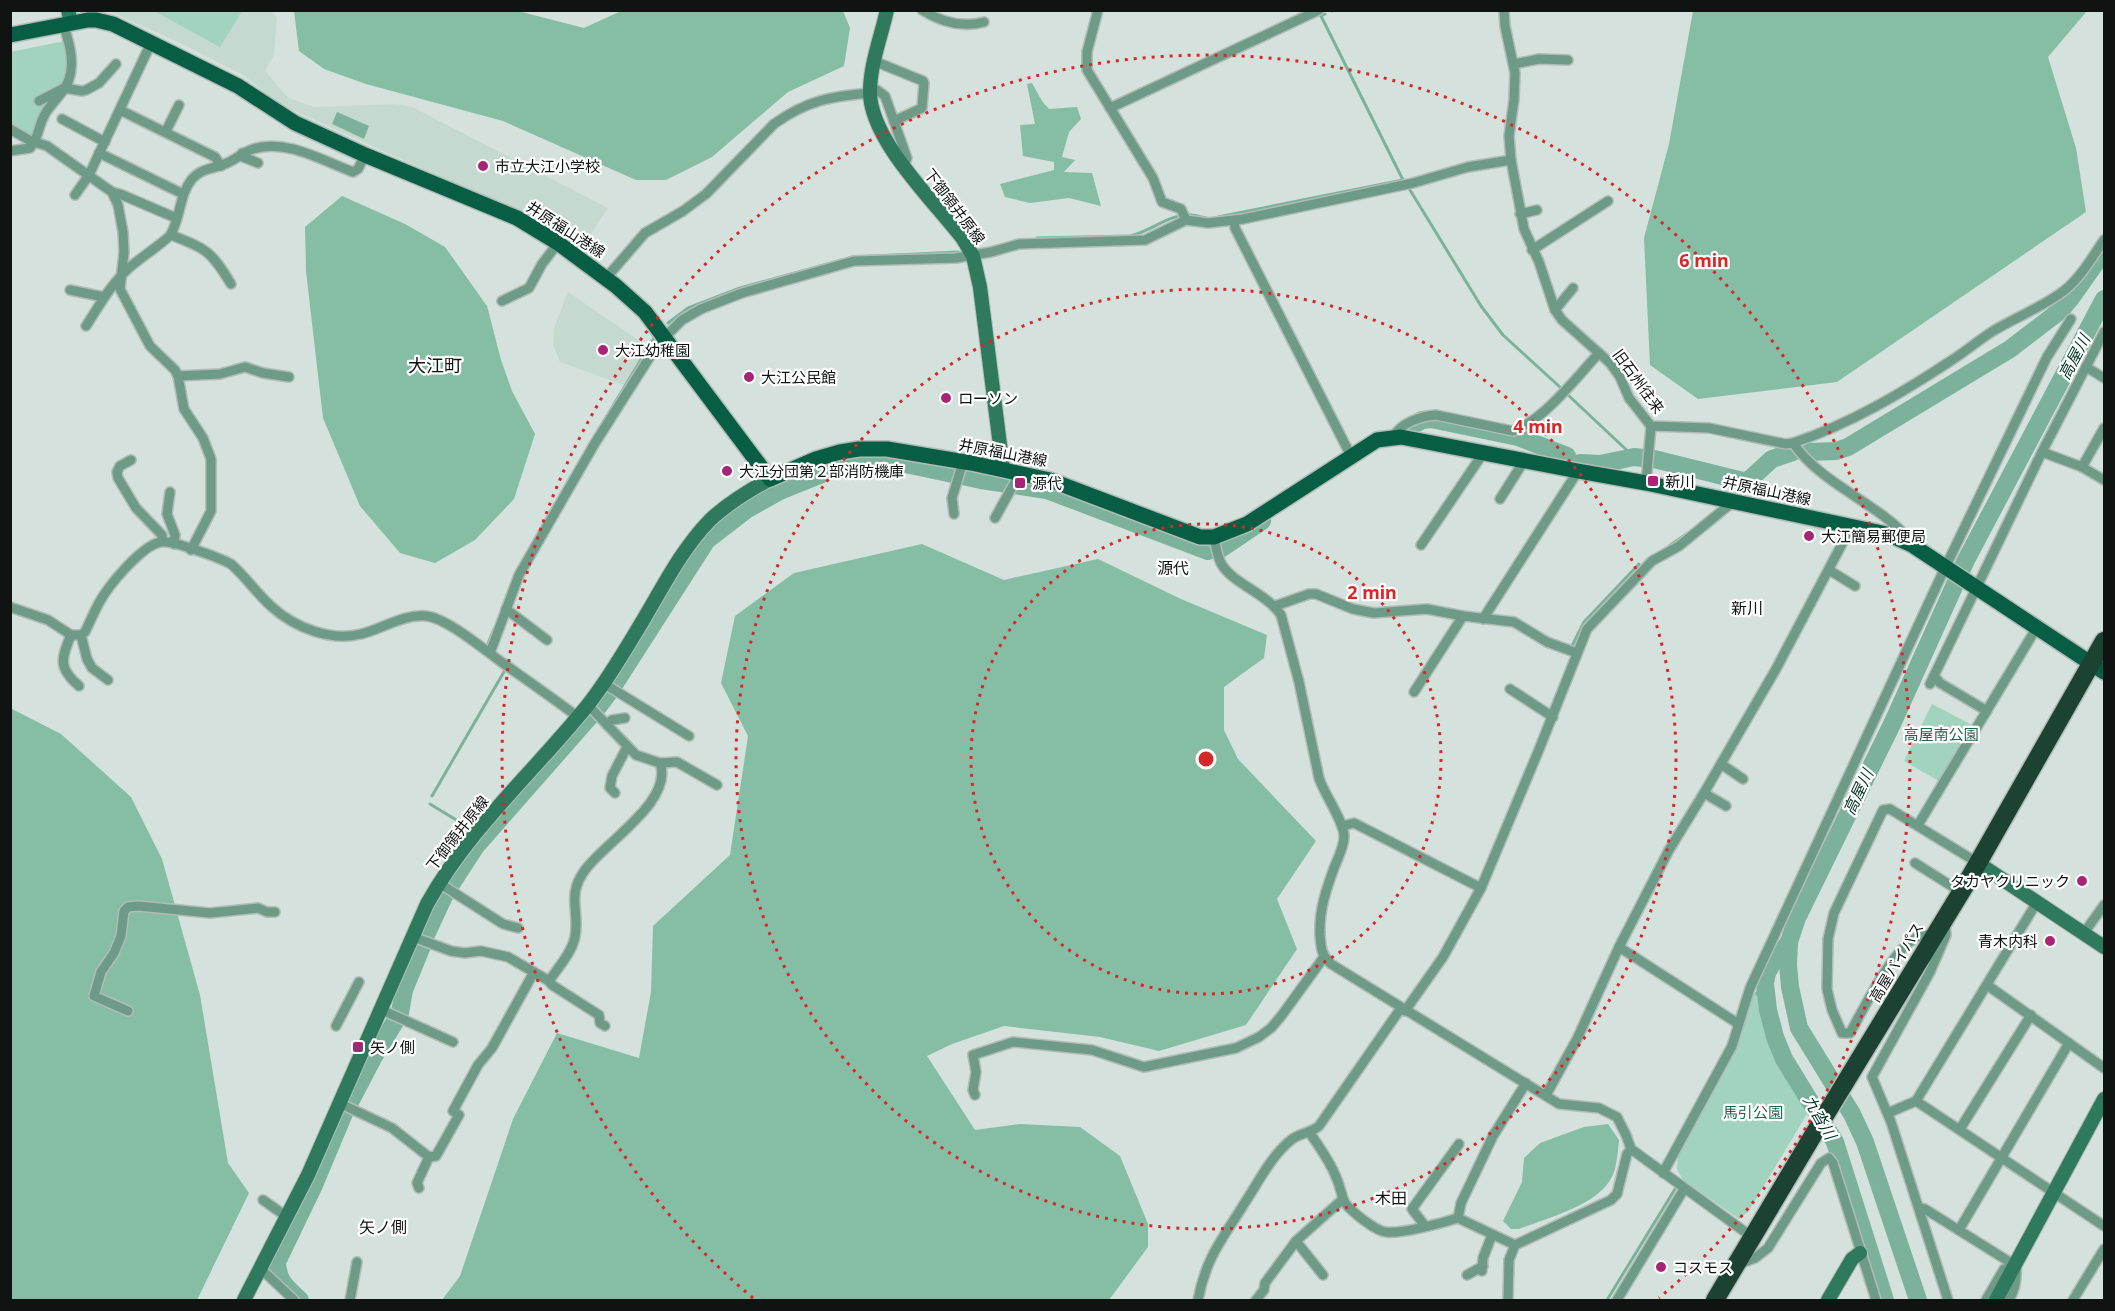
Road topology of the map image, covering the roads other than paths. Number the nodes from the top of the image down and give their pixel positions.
1 (887, 10) edge
2 (922, 10) edge
3 (1098, 10) edge
4 (1319, 10) edge
5 (1504, 10) edge
6 (67, 19) edge
7 (984, 22) dead end
8 (10, 35) edge
9 (151, 43) junction
10 (1568, 60) dead end
11 (874, 61) junction
12 (116, 64) dead end
13 (1514, 64) junction
14 (64, 88) junction
15 (870, 92) junction
16 (39, 101) dead end
17 (178, 105) dead end
18 (1110, 108) junction
19 (120, 110) junction
20 (62, 119) dead end
21 (894, 122) junction
22 (10, 129) edge
23 (165, 131) junction
24 (36, 142) junction
25 (105, 142) junction
26 (10, 151) edge
27 (99, 153) junction
28 (242, 153) junction
29 (365, 155) junction
30 (1511, 160) junction
31 (258, 163) dead end
32 (221, 166) junction
33 (904, 166) junction
34 (89, 175) junction
35 (112, 192) junction
36 (183, 194) junction
37 (75, 195) dead end
38 (1608, 201) dead end
39 (1537, 210) dead end
40 (1520, 214) junction
41 (1185, 217) junction
42 (176, 218) junction
43 (1233, 220) junction
44 (171, 235) junction
45 (2104, 240) edge
46 (558, 243) junction
47 (1532, 250) junction
48 (973, 256) junction
49 (121, 277) junction
50 (606, 278) junction
51 (231, 284) dead end
52 (1573, 288) dead end
53 (70, 290) dead end
54 (104, 297) junction
55 (502, 301) dead end
56 (1555, 310) junction
57 (2071, 319) dead end
58 (86, 326) dead end
59 (2104, 332) edge
60 (665, 337) junction
61 (1599, 353) junction
62 (2086, 367) junction
63 (178, 375) junction
64 (289, 377) dead end
65 (2104, 378) edge
66 (1651, 426) junction
67 (2104, 428) edge
68 (1394, 436) junction
69 (1794, 443) junction
70 (1484, 452) junction
71 (2042, 452) junction
72 (1351, 456) junction
73 (131, 460) dead end
74 (1524, 461) junction
75 (2082, 467) junction
76 (1003, 469) junction
77 (960, 471) junction
78 (1578, 471) junction
79 (770, 479) junction
80 (2104, 480) edge
81 (1016, 481) junction
82 (1646, 483) junction
83 (170, 492) dead end
84 (1500, 499) dead end
85 (1734, 501) junction
86 (954, 514) dead end
87 (995, 518) dead end
88 (1851, 527) junction
89 (1214, 537) junction
90 (162, 542) junction
91 (174, 544) junction
92 (1421, 545) dead end
93 (1912, 545) junction
94 (191, 549) junction
95 (1948, 568) junction
96 (1828, 570) junction
97 (1855, 586) dead end
98 (1975, 586) junction
99 (1275, 606) junction
100 (10, 607) edge
101 (506, 609) junction
102 (1463, 616) junction
103 (1483, 619) junction
104 (2037, 627) junction
105 (76, 635) junction
106 (547, 640) dead end
107 (2104, 641) edge
108 (490, 653) junction
109 (1577, 653) junction
110 (2098, 668) edge
111 (108, 680) dead end
112 (603, 683) junction
113 (79, 686) dead end
114 (1510, 688) dead end
115 (1414, 692) dead end
116 (588, 705) junction
117 (1987, 711) junction
118 (578, 717) junction
119 (1553, 717) junction
120 (625, 718) dead end
121 (607, 725) junction
122 (689, 736) dead end
123 (627, 747) junction
124 (660, 763) junction
125 (1720, 764) junction
126 (1743, 778) dead end
127 (717, 785) dead end
128 (615, 793) dead end
129 (1704, 793) junction
130 (1726, 806) dead end
131 (1917, 825) junction
132 (1342, 826) junction
133 (1978, 862) junction
134 (1915, 863) dead end
135 (445, 886) junction
136 (1481, 888) junction
137 (1961, 892) junction
138 (2037, 902) junction
139 (2104, 906) edge
140 (275, 912) dead end
141 (1945, 917) junction
142 (518, 928) dead end
143 (2084, 933) junction
144 (1934, 934) junction
145 (413, 937) junction
146 (1619, 947) junction
147 (2104, 947) edge
148 (1324, 957) junction
149 (534, 972) junction
150 (549, 981) junction
151 (359, 982) dead end
152 (1987, 985) junction
153 (382, 1010) junction
154 (1403, 1010) junction
155 (128, 1011) dead end
156 (2031, 1015) junction
157 (1737, 1023) junction
158 (336, 1026) dead end
159 (605, 1026) dead end
160 (453, 1042) dead end
161 (2069, 1043) junction
162 (2104, 1068) edge
163 (1526, 1083) junction
164 (975, 1095) dead end
165 (1546, 1095) junction
166 (2104, 1099) edge
167 (1916, 1101) junction
168 (339, 1104) junction
169 (1888, 1113) junction
170 (1960, 1129) junction
171 (1310, 1133) junction
172 (1459, 1144) dead end
173 (1631, 1149) junction
174 (429, 1157) junction
175 (2001, 1157) junction
176 (1663, 1173) junction
177 (419, 1188) dead end
178 (1684, 1189) junction
179 (2054, 1192) junction
180 (1343, 1199) junction
181 (262, 1200) dead end
182 (1919, 1208) junction
183 (287, 1217) junction
184 (1458, 1218) junction
185 (1425, 1226) junction
186 (2104, 1226) edge
187 (1959, 1230) junction
188 (1492, 1235) junction
189 (1752, 1237) junction
190 (1296, 1241) junction
191 (1515, 1245) junction
192 (2104, 1249) edge
193 (1860, 1253) junction
194 (357, 1262) dead end
195 (1736, 1265) junction
196 (2016, 1266) junction
197 (261, 1269) junction
198 (1323, 1275) dead end
199 (1467, 1275) dead end
200 (244, 1300) edge
201 (294, 1300) edge
202 (350, 1300) edge
203 (1198, 1300) edge
204 (1256, 1300) edge
205 (1508, 1300) edge
206 (1617, 1300) edge
207 (1715, 1300) edge
208 (1828, 1300) edge
209 (1876, 1300) edge
210 (1948, 1300) edge
211 (1986, 1300) edge
212 (1996, 1300) edge
213 (2009, 1300) edge
214 (2073, 1300) edge

1 - 11 main road, 下御領井原線
2 - 7 street
3 - 18 street
4 - 18 street
5 - 13 street, 旧石州往来
6 - 8 main road, 井原福山港線
6 - 9 main road, 井原福山港線
6 - 14 street
9 - 19 street
9 - 29 main road, 井原福山港線
10 - 13 street
11 - 15 main road, 下御領井原線
11 - 21 street
12 - 14 street
13 - 30 street, 旧石州往来
14 - 16 street
14 - 24 street
15 - 21 street
15 - 33 main road, 下御領井原線
15 - 50 street
17 - 23 street
18 - 41 street
19 - 23 street
19 - 25 street
20 - 25 street
21 - 33 street
22 - 24 street
23 - 32 street
24 - 26 street
24 - 34 street
25 - 27 street
27 - 34 street
27 - 36 street
28 - 29 street
28 - 31 street
28 - 32 street
29 - 46 main road, 井原福山港線
30 - 40 street, 旧石州往来
30 - 43 street
32 - 36 street
33 - 48 main road, 下御領井原線
34 - 35 street
34 - 37 street
35 - 42 street
35 - 49 street
36 - 42 street
38 - 47 street
39 - 40 street
40 - 47 street, 旧石州往来
41 - 43 street
41 - 48 street
42 - 44 street
43 - 72 street
44 - 49 street
44 - 51 street
45 - 69 street
46 - 50 main road, 井原福山港線
46 - 55 street
47 - 56 street, 旧石州往来
48 - 60 street
48 - 76 main road, 下御領井原線
49 - 54 street
49 - 63 street
50 - 60 main road, 井原福山港線
52 - 56 street
53 - 54 street
54 - 58 street
56 - 61 street, 旧石州往来
57 - 95 street
59 - 62 street
60 - 79 main road, 井原福山港線
60 - 101 street
61 - 66 street, 旧石州往来
61 - 68 street
62 - 65 street
62 - 71 street
63 - 64 street
63 - 94 street
66 - 69 street, 旧石州往来
66 - 82 street
67 - 75 street
68 - 70 main road, 井原福山港線
68 - 72 main road
69 - 93 street
70 - 74 main road, 井原福山港線
70 - 92 street
71 - 75 street
71 - 98 street
72 - 89 main road
73 - 90 street
74 - 78 main road, 井原福山港線
74 - 84 street
75 - 80 street
76 - 77 main road, 井原福山港線
76 - 81 main road, 井原福山港線
77 - 79 main road, 井原福山港線
77 - 86 street
78 - 82 main road, 井原福山港線
78 - 103 street
79 - 112 main road, 下御領井原線
81 - 87 street
81 - 89 main road, 井原福山港線
82 - 85 main road, 井原福山港線
83 - 91 street
85 - 88 main road, 井原福山港線
85 - 109 street
88 - 93 main road, 井原福山港線
88 - 96 street
89 - 99 street
90 - 91 street
90 - 105 street
91 - 94 street
93 - 95 main road, 井原福山港線
94 - 108 street
95 - 98 main road, 井原福山港線
95 - 157 street
96 - 97 street
96 - 125 street
98 - 104 main road, 井原福山港線
98 - 117 street
99 - 102 street
99 - 132 street
100 - 105 street
101 - 106 street
101 - 108 street
102 - 103 street
102 - 115 street
103 - 109 street
104 - 110 main road, 井原福山港線
104 - 117 street
105 - 111 street
105 - 113 street
107 - 110 highway, 高屋バイパス
108 - 118 street
109 - 119 street
110 - 133 highway, 高屋バイパス
112 - 116 main road, 下御領井原線
112 - 122 street
114 - 119 street
116 - 118 main road, 下御領井原線
116 - 121 street
117 - 131 street
118 - 135 main road, 下御領井原線
119 - 136 street
120 - 121 street
121 - 123 street
123 - 124 street
123 - 128 street
124 - 127 street
124 - 150 street
125 - 126 street
125 - 129 street
129 - 130 street
129 - 146 street
131 - 133 street
131 - 144 street
132 - 136 street
132 - 148 street
133 - 137 highway, 高屋バイパス
133 - 138 main road
134 - 137 street
135 - 142 street
135 - 145 main road, 下御領井原線
136 - 154 street
137 - 141 highway, 高屋バイパス
138 - 143 main road
138 - 152 street
139 - 143 street
140 - 155 street
141 - 144 highway, 高屋バイパス
141 - 169 street
143 - 147 main road
144 - 189 highway, 高屋バイパス
145 - 149 street
145 - 153 main road, 下御領井原線
146 - 157 street
146 - 165 street
148 - 154 street
148 - 164 street
149 - 150 street
149 - 174 street
150 - 159 street
151 - 158 street
152 - 156 street
152 - 167 street
153 - 160 street
153 - 168 main road, 下御領井原線
154 - 163 street
154 - 171 street
156 - 161 street
156 - 170 street
157 - 176 street
161 - 162 street
161 - 175 street
163 - 165 street
163 - 184 street
165 - 173 street
166 - 179 main road
167 - 169 street
167 - 170 street
168 - 174 street
168 - 183 main road, 下御領井原線
169 - 182 street
170 - 175 street
171 - 180 street
171 - 203 street
172 - 185 street
173 - 176 street
173 - 191 street
174 - 177 street
175 - 179 street
175 - 187 street
176 - 178 street
178 - 189 street
178 - 206 street
179 - 186 street
179 - 196 main road
180 - 185 street
180 - 190 street
181 - 183 street
182 - 187 street
182 - 210 street
183 - 197 main road, 下御領井原線
184 - 185 street
184 - 188 street
187 - 196 street
188 - 191 street
188 - 199 street
189 - 195 highway, 高屋バイパス
190 - 198 street
190 - 204 street
191 - 205 street
192 - 214 street
193 - 195 street
193 - 208 main road
193 - 209 street
194 - 202 street
195 - 207 highway, 高屋バイパス
196 - 211 street
196 - 212 main road
196 - 213 street
197 - 200 main road, 下御領井原線
197 - 201 street

